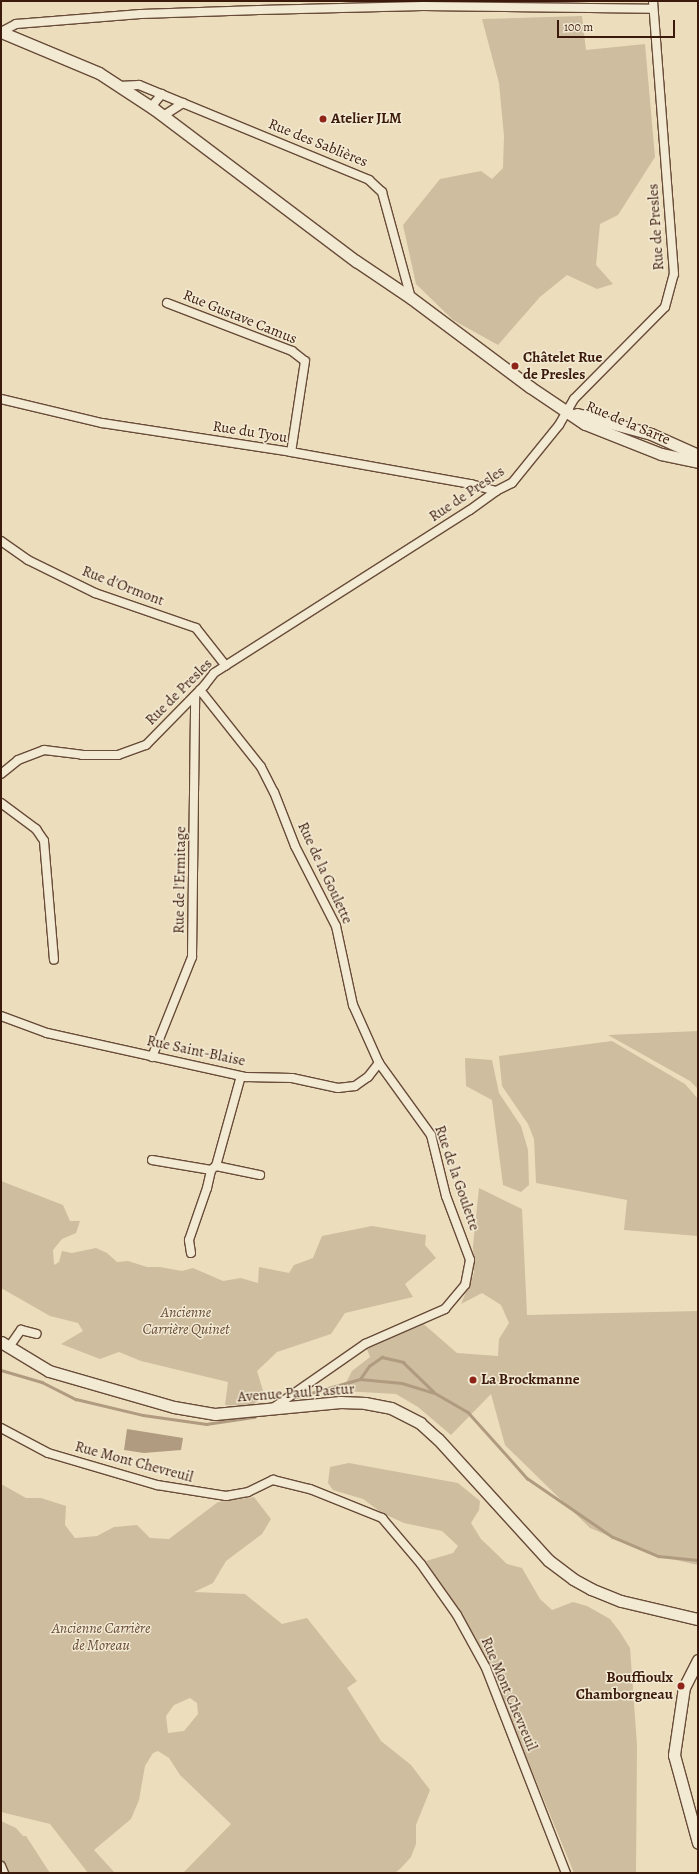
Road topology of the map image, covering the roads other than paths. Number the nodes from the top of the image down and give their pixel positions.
1 (653, 5) edge
2 (1, 32) edge
3 (119, 86) junction
4 (162, 94) junction
5 (183, 103) junction
6 (151, 107) junction
7 (163, 116) junction
8 (406, 275) junction
9 (393, 285) junction
10 (411, 298) junction
11 (167, 303) dead end
12 (1, 399) edge
13 (566, 412) junction
14 (611, 428) junction
15 (679, 447) junction
16 (291, 452) junction
17 (698, 455) edge
18 (675, 458) junction
19 (698, 462) edge
20 (496, 491) junction
21 (1, 541) edge
22 (226, 666) junction
23 (198, 693) junction
24 (1, 774) edge
25 (1, 803) edge
26 (54, 960) dead end
27 (1, 1016) edge
28 (152, 1057) junction
29 (379, 1063) junction
30 (241, 1076) junction
31 (152, 1160) dead end
32 (214, 1168) junction
33 (260, 1175) dead end
34 (191, 1253) dead end
35 (37, 1334) dead end
36 (5, 1344) edge
37 (270, 1410) junction
38 (1, 1428) edge
39 (698, 1619) edge
40 (698, 1660) edge
41 (698, 1843) edge
42 (1, 1866) edge
43 (4, 1873) edge
44 (566, 1873) edge

1 - 2 street
1 - 13 street, Rue de Presles
2 - 3 main road
3 - 4 street, Rue des Sablières
3 - 6 main road
4 - 5 street, Rue des Sablières
4 - 6 street
5 - 7 street
5 - 8 street, Rue des Sablières
6 - 7 main road
7 - 9 main road
8 - 9 street
8 - 10 street, Rue des Sablières
9 - 10 main road
10 - 13 main road
11 - 16 street, Rue Gustave Camus
12 - 16 street, Rue du Tyou
13 - 14 main road, Rue de la Sarte
13 - 20 street, Rue de Presles
14 - 15 main road, Rue de la Sarte
14 - 18 main road, Rue de la Sarte
15 - 17 main road, Rue de la Sarte
15 - 18 main road
16 - 20 street, Rue du Tyou
18 - 19 main road, Rue de la Sarte
20 - 22 street, Rue de Presles
21 - 22 street, Rue d'Ormont
22 - 23 street, Rue de Presles
23 - 24 street, Rue de Presles
23 - 28 street, Rue de l'Ermitage
23 - 29 street, Rue de la Goulette
25 - 26 street
27 - 28 street, Rue Saint-Blaise
28 - 30 street, Rue Saint-Blaise
29 - 30 street, Rue Saint-Blaise
29 - 37 street, Rue de la Goulette
30 - 32 street
31 - 32 street
32 - 33 street
32 - 34 street
35 - 36 street
36 - 37 main road, Avenue Paul Pastur
37 - 39 main road, Avenue Paul Pastur
38 - 44 street, Rue Mont Chevreuil
40 - 41 main road
42 - 43 street

